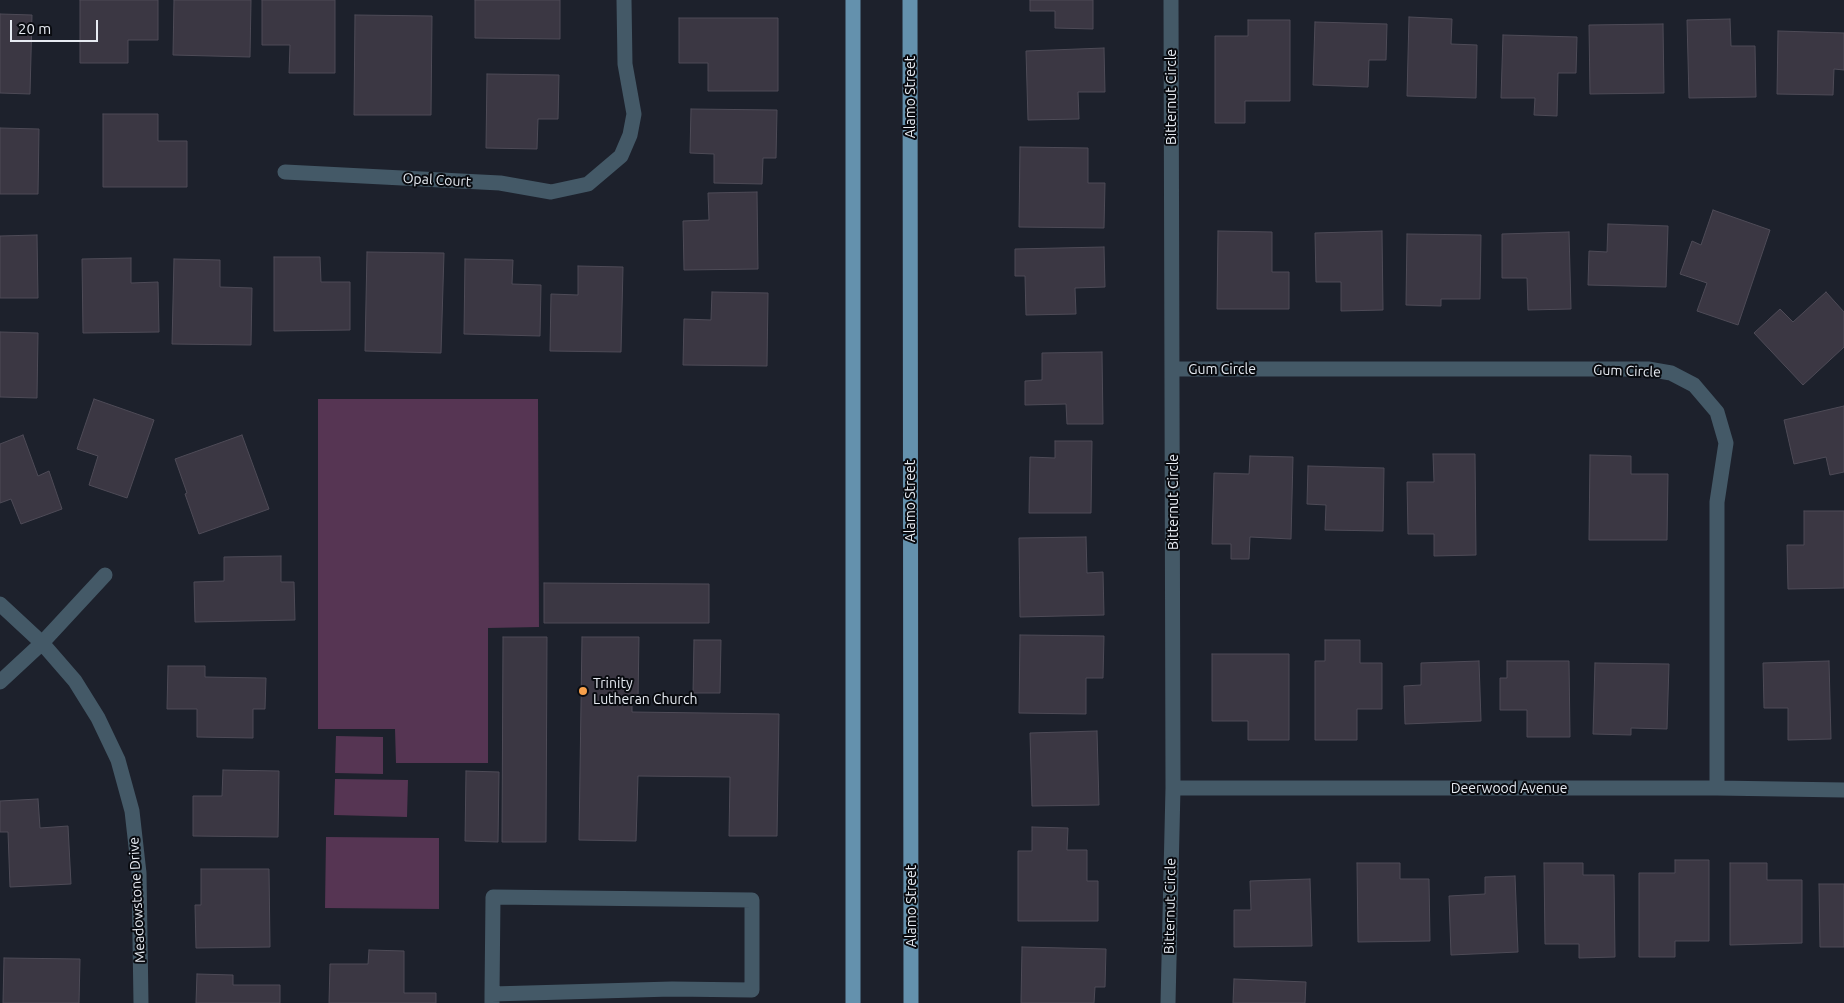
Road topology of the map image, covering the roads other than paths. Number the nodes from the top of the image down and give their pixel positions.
1 (624, 0) edge
2 (853, 0) edge
3 (910, 0) edge
4 (1171, 0) edge
5 (284, 172) dead end
6 (1173, 369) junction
7 (105, 576) dead end
8 (0, 604) edge
9 (42, 643) junction
10 (0, 682) edge
11 (1173, 788) junction
12 (1717, 788) junction
13 (1844, 790) edge
14 (672, 996) edge
15 (492, 998) edge
16 (141, 1003) edge
17 (853, 1003) edge
18 (911, 1003) edge
19 (1168, 1003) edge

1 - 5 street, Opal Court
2 - 17 main road
3 - 18 main road, Alamo Street
4 - 6 street, Bitternut Circle
6 - 11 street, Bitternut Circle
6 - 12 street, Gum Circle
7 - 9 street
8 - 9 street, Meadowstone Drive
9 - 10 street
9 - 16 street, Meadowstone Drive
11 - 12 street, Deerwood Avenue
11 - 19 street, Bitternut Circle
12 - 13 street, Deerwood Avenue
14 - 15 street
14 - 15 street

